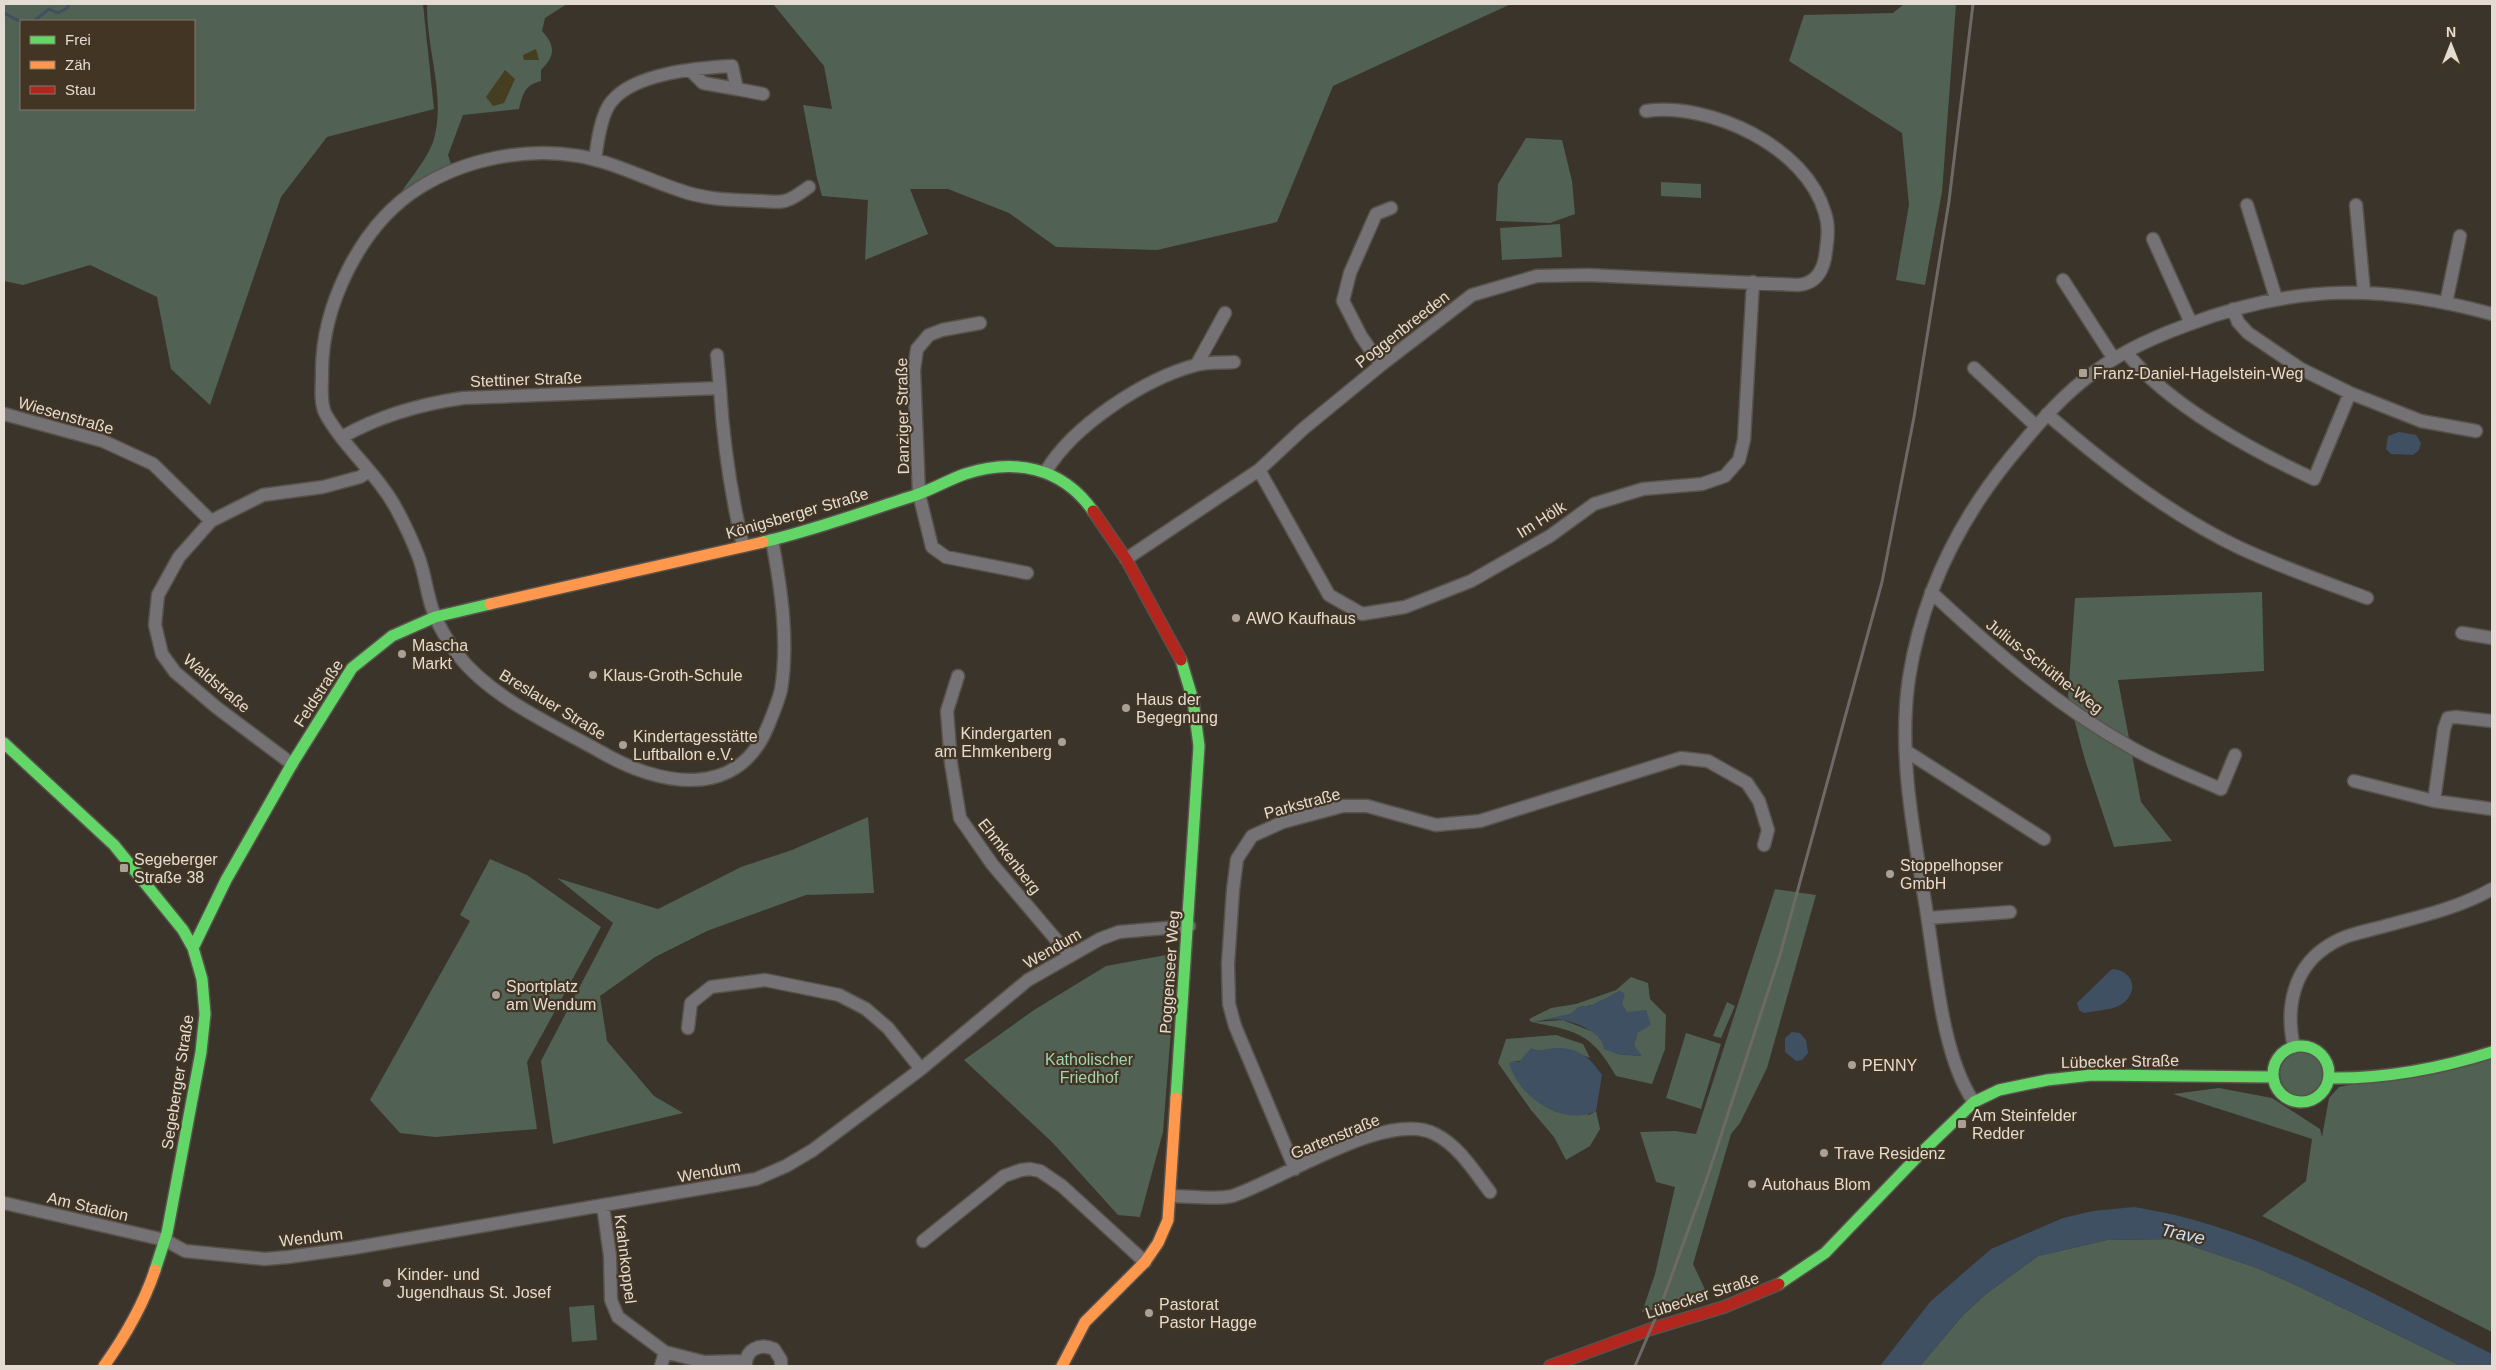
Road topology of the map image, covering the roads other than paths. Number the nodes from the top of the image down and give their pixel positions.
1 (691, 71) junction
2 (737, 89) junction
3 (764, 94) dead end
4 (1646, 111) dead end
5 (595, 160) junction
6 (809, 187) dead end
7 (2356, 204) dead end
8 (2246, 205) dead end
9 (1391, 208) dead end
10 (2460, 236) dead end
11 (2153, 239) dead end
12 (2063, 280) dead end
13 (1753, 282) junction
14 (2364, 292) junction
15 (2276, 298) junction
16 (2446, 303) junction
17 (2233, 310) junction
18 (1225, 313) dead end
19 (2492, 314) edge
20 (980, 323) dead end
21 (2191, 323) junction
22 (2126, 352) junction
23 (717, 355) dead end
24 (2114, 359) junction
25 (1234, 362) dead end
26 (1197, 364) junction
27 (1381, 365) junction
28 (1974, 368) dead end
29 (720, 388) junction
30 (2350, 393) junction
31 (4, 414) edge
32 (2047, 414) junction
33 (2036, 426) junction
34 (2476, 431) dead end
35 (342, 437) junction
36 (1259, 470) junction
37 (369, 471) junction
38 (1046, 471) junction
39 (919, 494) junction
40 (211, 521) junction
41 (772, 540) junction
42 (743, 546) junction
43 (1126, 559) junction
44 (1027, 573) dead end
45 (1931, 592) junction
46 (2367, 598) dead end
47 (435, 617) junction
48 (2462, 633) dead end
49 (2492, 638) edge
50 (958, 676) dead end
51 (2492, 721) edge
52 (4, 743) edge
53 (1906, 751) junction
54 (2235, 755) dead end
55 (292, 764) junction
56 (2354, 781) dead end
57 (2434, 801) junction
58 (2492, 809) edge
59 (2044, 839) dead end
60 (1764, 845) dead end
61 (2492, 889) edge
62 (2010, 912) dead end
63 (1928, 918) junction
64 (1189, 926) junction
65 (192, 948) junction
66 (1070, 956) junction
67 (688, 1028) dead end
68 (2294, 1047) junction
69 (2492, 1052) edge
70 (921, 1070) junction
71 (2273, 1077) junction
72 (2329, 1078) junction
73 (1974, 1102) junction
74 (1295, 1169) junction
75 (1490, 1192) dead end
76 (1171, 1196) junction
77 (4, 1203) edge
78 (603, 1206) junction
79 (165, 1240) junction
80 (923, 1241) dead end
81 (1145, 1262) junction
82 (665, 1352) junction
83 (746, 1364) edge
84 (104, 1366) edge
85 (661, 1366) edge
86 (781, 1366) edge
87 (1062, 1366) edge
88 (1550, 1366) edge

1 - 2 street
1 - 2 street
1 - 5 street
2 - 3 street
4 - 13 street, Poggenbreeden
5 - 6 street
5 - 35 street
7 - 14 street
8 - 15 street
9 - 27 street
10 - 16 street
11 - 21 street
12 - 24 street
13 - 27 street, Poggenbreeden
13 - 36 street, Im Hölk
14 - 15 street
14 - 16 street
15 - 17 street
16 - 19 street
17 - 21 street
17 - 30 street
18 - 26 street
20 - 39 street, Danziger Straße
21 - 22 street
22 - 24 street
22 - 30 street
23 - 29 street
24 - 32 street
25 - 26 street
26 - 38 street
27 - 36 street, Poggenbreeden
28 - 33 street
29 - 35 street, Stettiner Straße
29 - 42 street
30 - 34 street
31 - 40 street, Wiesenstraße
32 - 33 street
32 - 46 street
33 - 45 street
35 - 37 street
36 - 43 street, Poggenbreeden
37 - 40 street, Waldstraße
37 - 47 street
38 - 39 street, Königsberger Straße
38 - 43 street
39 - 41 street, Königsberger Straße
39 - 44 street, Danziger Straße
40 - 55 street, Waldstraße
41 - 42 street, Königsberger Straße
41 - 47 street, Breslauer Straße
42 - 47 street, Königsberger Straße
43 - 64 street, Poggenseer Weg
45 - 53 street
45 - 54 street, Julius-Schüthe-Weg
47 - 55 street, Feldstraße
48 - 49 street
50 - 66 street, Ehmkenberg
51 - 57 street
52 - 65 street, Segeberger Straße
53 - 59 street
53 - 63 street
55 - 65 street, Feldstraße
56 - 57 street
57 - 58 street
60 - 74 street, Parkstraße
61 - 68 street
62 - 63 street
63 - 73 street
64 - 66 street, Wendum
64 - 76 street, Poggenseer Weg
65 - 79 street, Segeberger Straße
66 - 70 street, Wendum
67 - 70 street
68 - 71 street
68 - 72 street
69 - 72 street
70 - 78 street, Wendum
71 - 72 street
71 - 73 street, Lübecker Straße
73 - 88 street, Lübecker Straße
74 - 75 street, Gartenstraße
74 - 76 street, Gartenstraße
76 - 81 street, Poggenseer Weg
77 - 79 street, Am Stadion
78 - 79 street, Wendum
78 - 82 street, Krahnkoppel
79 - 84 street, Segeberger Straße
80 - 81 street
81 - 87 street, Poggenseer Weg
82 - 83 street, Krahnkoppel
82 - 85 street
83 - 86 street, Krahnkoppel

